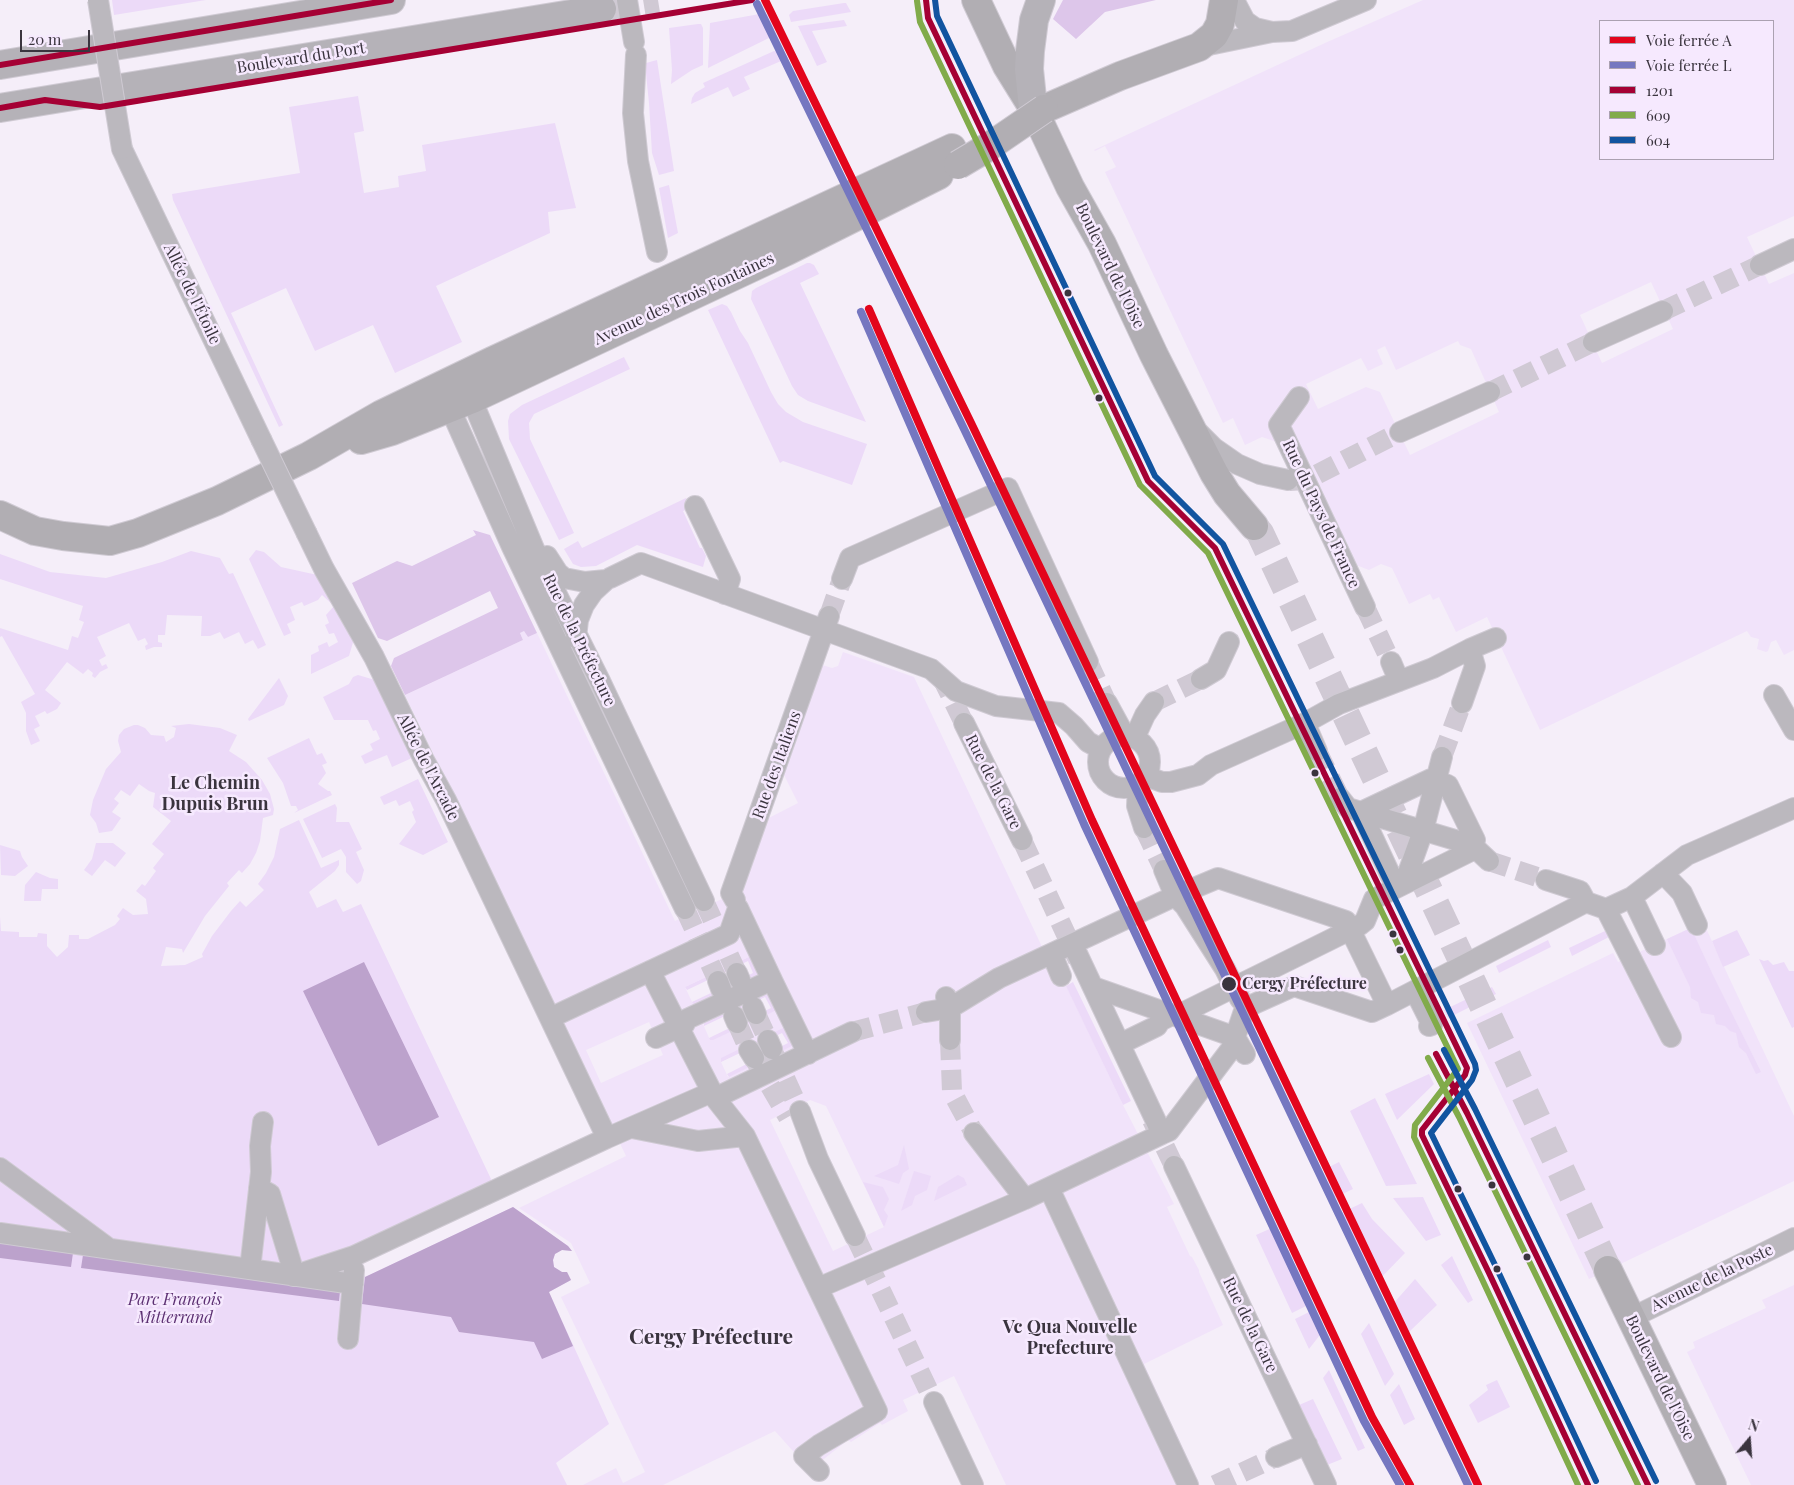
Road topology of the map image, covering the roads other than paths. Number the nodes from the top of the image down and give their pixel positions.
1 (98, 0) edge
2 (391, 0) edge
3 (627, 0) edge
4 (976, 0) edge
5 (1041, 0) edge
6 (1224, 0) edge
7 (1234, 0) edge
8 (1366, 0) edge
9 (602, 9) tunnel mouth
10 (1272, 32) junction
11 (1199, 47) junction
12 (0, 65) edge
13 (0, 108) edge
14 (1038, 109) junction
15 (1794, 249) edge
16 (657, 252) dead end
17 (1760, 265) tunnel mouth
18 (1663, 310) tunnel mouth
19 (1594, 342) tunnel mouth
20 (456, 392) junction
21 (1490, 392) tunnel mouth
22 (1300, 397) dead end
23 (1183, 413) junction
24 (1400, 432) tunnel mouth
25 (502, 472) junction
26 (1288, 480) tunnel mouth
27 (695, 506) dead end
28 (0, 514) edge
29 (1254, 526) tunnel mouth
30 (307, 534) joint
31 (608, 579) junction
32 (842, 579) tunnel mouth
33 (725, 594) junction
34 (1365, 607) tunnel mouth
35 (827, 623) junction
36 (576, 633) junction
37 (1496, 638) dead end
38 (1229, 642) dead end
39 (1470, 649) junction
40 (1088, 662) tunnel mouth
41 (1391, 662) tunnel mouth
42 (1201, 679) tunnel mouth
43 (1399, 681) junction
44 (1774, 695) dead end
45 (583, 696) junction
46 (1154, 702) tunnel mouth
47 (1462, 702) tunnel mouth
48 (1107, 703) tunnel mouth
49 (1304, 722) junction
50 (964, 723) tunnel mouth
51 (1794, 730) edge
52 (1130, 736) junction
53 (1101, 749) junction
54 (1317, 752) tunnel mouth
55 (1442, 757) tunnel mouth
56 (1142, 780) junction
57 (1435, 781) junction
58 (1340, 798) tunnel mouth
59 (1794, 808) edge
60 (1361, 812) junction
61 (1144, 828) tunnel mouth
62 (1423, 830) junction
63 (1022, 840) tunnel mouth
64 (1472, 846) junction
65 (1489, 861) tunnel mouth
66 (1164, 870) tunnel mouth
67 (1663, 873) junction
68 (1546, 880) tunnel mouth
69 (1400, 886) junction
70 (1175, 896) junction
71 (1632, 897) junction
72 (734, 900) dead end
73 (704, 901) tunnel mouth
74 (1586, 902) junction
75 (1606, 908) junction
76 (685, 909) tunnel mouth
77 (1697, 925) dead end
78 (1351, 930) junction
79 (1073, 944) junction
80 (1655, 945) dead end
81 (1052, 954) junction
82 (650, 971) junction
83 (1061, 976) dead end
84 (772, 980) junction
85 (1093, 987) junction
86 (1234, 987) junction
87 (1415, 991) junction
88 (948, 1003) junction
89 (1387, 1005) junction
90 (1245, 1008) junction
91 (546, 1010) junction
92 (926, 1012) tunnel mouth
93 (1174, 1015) junction
94 (1429, 1022) dead end
95 (679, 1028) junction
96 (852, 1032) tunnel mouth
97 (1672, 1037) dead end
98 (656, 1038) dead end
99 (950, 1040) tunnel mouth
100 (1120, 1044) junction
101 (1240, 1045) junction
102 (808, 1054) junction
103 (714, 1095) junction
104 (794, 1114) tunnel mouth
105 (263, 1122) dead end
106 (632, 1128) junction
107 (974, 1134) tunnel mouth
108 (1162, 1134) junction
109 (745, 1136) junction
110 (607, 1138) junction
111 (1174, 1166) tunnel mouth
112 (0, 1168) edge
113 (259, 1188) junction
114 (1049, 1188) junction
115 (1025, 1199) junction
116 (0, 1233) edge
117 (854, 1236) tunnel mouth
118 (1794, 1238) edge
119 (110, 1249) junction
120 (354, 1256) junction
121 (250, 1269) junction
122 (1608, 1270) tunnel mouth
123 (293, 1276) junction
124 (353, 1284) junction
125 (818, 1288) junction
126 (1631, 1318) junction
127 (348, 1339) dead end
128 (934, 1402) tunnel mouth
129 (1307, 1444) junction
130 (1276, 1457) tunnel mouth
131 (819, 1471) dead end
132 (973, 1485) edge
133 (1188, 1485) edge
134 (1326, 1485) edge
135 (1712, 1485) edge

1 - 30 street, Allée de l'Étoile, bridge
2 - 12 main road
3 - 16 street
4 - 14 street, Boulevard de l'Oise
5 - 14 main road
6 - 11 street
7 - 10 street
8 - 10 street, Avenue des Trois Fontaines
9 - 13 main road, Boulevard du Port
10 - 11 street, Avenue des Trois Fontaines
11 - 14 street, Avenue des Trois Fontaines
14 - 20 street, Avenue des Trois Fontaines, bridge
14 - 23 street, Boulevard de l'Oise
15 - 17 street
18 - 19 street
20 - 25 street, Rue de la Préfecture
20 - 28 street, Avenue des Trois Fontaines
20 - 45 street, Rue de la Préfecture
21 - 24 street
22 - 34 street, Rue du Pays de France
23 - 26 street
23 - 29 street, Boulevard de l'Oise
25 - 31 street
25 - 36 street, Rue de la Préfecture
27 - 33 street
30 - 91 street, Allée de l'Arcade
31 - 33 street
31 - 36 street
32 - 40 street
33 - 35 street
35 - 53 street
35 - 72 street, Rue des Italiens
36 - 45 street
36 - 73 street, Rue de la Préfecture
37 - 39 street
38 - 42 street
39 - 43 street
39 - 47 street
41 - 43 street
43 - 49 street
44 - 51 street
45 - 76 street, Rue de la Préfecture
46 - 52 street
48 - 52 street
49 - 54 street
49 - 56 street
50 - 63 street, Rue de la Gare
52 - 53 street
52 - 56 street
53 - 56 street
55 - 57 street
56 - 61 street
57 - 60 street
57 - 62 street
57 - 64 street
58 - 60 street
59 - 67 street
60 - 62 street
60 - 69 street
62 - 64 street
62 - 69 street
64 - 65 street
64 - 69 street
66 - 70 street
67 - 71 street
67 - 77 street
68 - 74 street
69 - 78 street
70 - 78 street
70 - 79 street
70 - 86 street
71 - 75 street
71 - 80 street
74 - 75 street
74 - 87 street
75 - 97 street
78 - 86 street
78 - 89 street
79 - 81 street
79 - 85 street
81 - 83 street
81 - 88 street
82 - 84 street
82 - 91 street
82 - 95 street
84 - 95 street
84 - 102 street
85 - 93 street
85 - 100 street
86 - 90 street
86 - 93 street
87 - 89 street
87 - 94 street
88 - 92 street
88 - 99 street
89 - 90 street
90 - 101 street
91 - 110 street, Allée de l'Arcade
93 - 100 street
93 - 101 street
95 - 98 street
95 - 103 street
96 - 102 street
100 - 108 street
101 - 108 street
102 - 103 street
103 - 106 street
103 - 109 street
104 - 117 street
105 - 113 street
106 - 109 street
106 - 110 street
107 - 115 street
108 - 114 street
109 - 125 street
110 - 120 street
111 - 129 street, Rue de la Gare
112 - 119 street
113 - 121 street
113 - 123 street
114 - 115 street
114 - 133 street
115 - 125 street
116 - 119 street
118 - 126 street, Avenue de la Poste
119 - 121 street
120 - 123 street
120 - 124 street
121 - 123 street
122 - 126 street, Boulevard de l'Oise
123 - 124 street
124 - 127 street
125 - 131 street
126 - 135 street, Boulevard de l'Oise
128 - 132 street
129 - 130 street
129 - 134 street, Rue de la Gare

